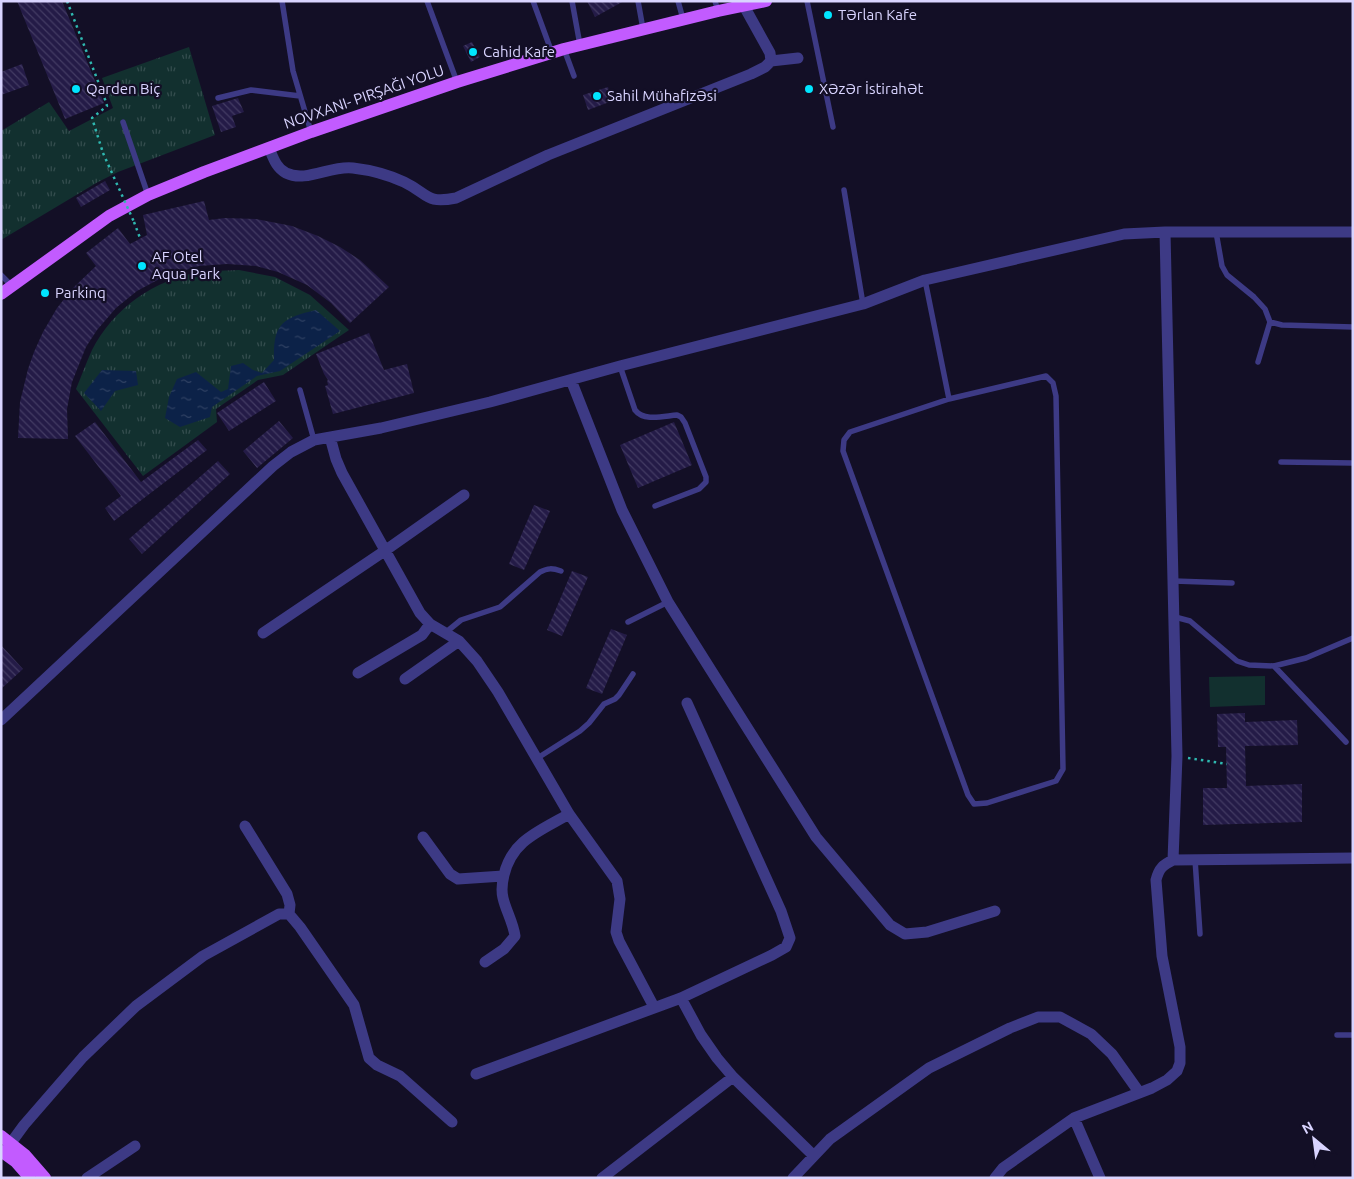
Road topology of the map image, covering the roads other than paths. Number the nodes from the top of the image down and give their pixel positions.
1 (282, 1) edge
2 (427, 1) edge
3 (532, 1) edge
4 (572, 1) edge
5 (638, 1) edge
6 (678, 1) edge
7 (766, 1) edge
8 (807, 1) edge
9 (717, 6) edge
10 (744, 6) junction
11 (683, 19) junction
12 (643, 29) junction
13 (580, 45) junction
14 (558, 51) junction
15 (798, 58) dead end
16 (771, 61) junction
17 (574, 76) dead end
18 (457, 82) junction
19 (300, 96) junction
20 (218, 98) dead end
21 (123, 122) dead end
22 (833, 127) dead end
23 (311, 132) junction
24 (269, 148) junction
25 (844, 190) dead end
26 (148, 195) junction
27 (1164, 232) junction
28 (1216, 232) junction
29 (1353, 232) edge
30 (1, 275) edge
31 (925, 280) junction
32 (12, 286) junction
33 (1, 294) edge
34 (863, 304) junction
35 (1270, 322) junction
36 (1353, 327) edge
37 (1258, 362) dead end
38 (620, 366) junction
39 (571, 380) junction
40 (300, 390) dead end
41 (949, 399) junction
42 (330, 437) junction
43 (314, 440) junction
44 (1281, 462) dead end
45 (1353, 463) edge
46 (464, 495) dead end
47 (656, 506) dead end
48 (386, 550) junction
49 (561, 571) dead end
50 (1174, 581) junction
51 (1232, 583) dead end
52 (668, 602) junction
53 (1175, 617) junction
54 (628, 622) dead end
55 (430, 624) junction
56 (263, 633) dead end
57 (445, 633) junction
58 (1353, 638) edge
59 (459, 642) junction
60 (1274, 666) junction
61 (358, 673) dead end
62 (633, 674) dead end
63 (405, 679) dead end
64 (687, 703) dead end
65 (1, 720) edge
66 (1346, 742) dead end
67 (536, 758) junction
68 (569, 814) junction
69 (245, 826) dead end
70 (423, 837) dead end
71 (1353, 858) edge
72 (1195, 859) junction
73 (1173, 860) junction
74 (504, 876) junction
75 (996, 911) dead end
76 (289, 914) junction
77 (1200, 934) dead end
78 (485, 962) dead end
79 (681, 998) junction
80 (654, 1007) junction
81 (1337, 1035) dead end
82 (1353, 1035) edge
83 (476, 1074) dead end
84 (733, 1077) junction
85 (1140, 1092) junction
86 (1074, 1118) junction
87 (452, 1122) dead end
88 (4, 1145) edge
89 (134, 1146) dead end
90 (814, 1156) junction
91 (30, 1178) edge
92 (45, 1178) edge
93 (87, 1178) edge
94 (602, 1178) edge
95 (793, 1178) edge
96 (996, 1178) edge
97 (1100, 1178) edge

1 - 19 lane
2 - 18 lane
3 - 14 lane
4 - 13 lane
5 - 12 lane
6 - 11 lane
7 - 10 main road
8 - 22 lane
9 - 10 main road
9 - 11 main road
10 - 16 street
11 - 12 main road
12 - 13 main road
13 - 14 main road
14 - 17 lane
14 - 18 main road
15 - 16 street
16 - 24 street
18 - 23 main road
19 - 20 lane
19 - 23 lane
21 - 26 lane
23 - 24 main road
24 - 26 main road
25 - 34 lane
26 - 32 main road
27 - 28 street
27 - 31 street
27 - 50 street
28 - 29 street
28 - 35 lane
30 - 32 lane
31 - 34 street
31 - 41 lane
32 - 33 main road
34 - 38 street
35 - 36 lane
35 - 37 lane
38 - 39 street
38 - 47 lane
39 - 42 street
39 - 52 street
40 - 43 lane
41 - 41 lane
42 - 43 street
42 - 48 street
43 - 65 street
44 - 45 lane
46 - 48 street
48 - 55 street
48 - 56 street
49 - 57 lane
50 - 51 lane
50 - 53 street
52 - 54 lane
52 - 75 street
53 - 60 lane
53 - 73 street
55 - 57 street
55 - 61 street
57 - 59 street
58 - 60 lane
59 - 63 street
59 - 67 street
60 - 66 lane
62 - 67 lane
64 - 79 street
67 - 68 street
68 - 74 street
68 - 80 street
69 - 76 street
70 - 74 street
71 - 72 street
72 - 73 street
72 - 77 lane
73 - 85 street
74 - 78 street
76 - 87 street
76 - 88 street
79 - 80 street
79 - 84 street
80 - 83 street
81 - 82 lane
84 - 90 street
84 - 94 street
85 - 86 street
85 - 90 street
86 - 96 street
86 - 97 street
88 - 91 main road
88 - 92 main road
89 - 93 street
90 - 95 street

